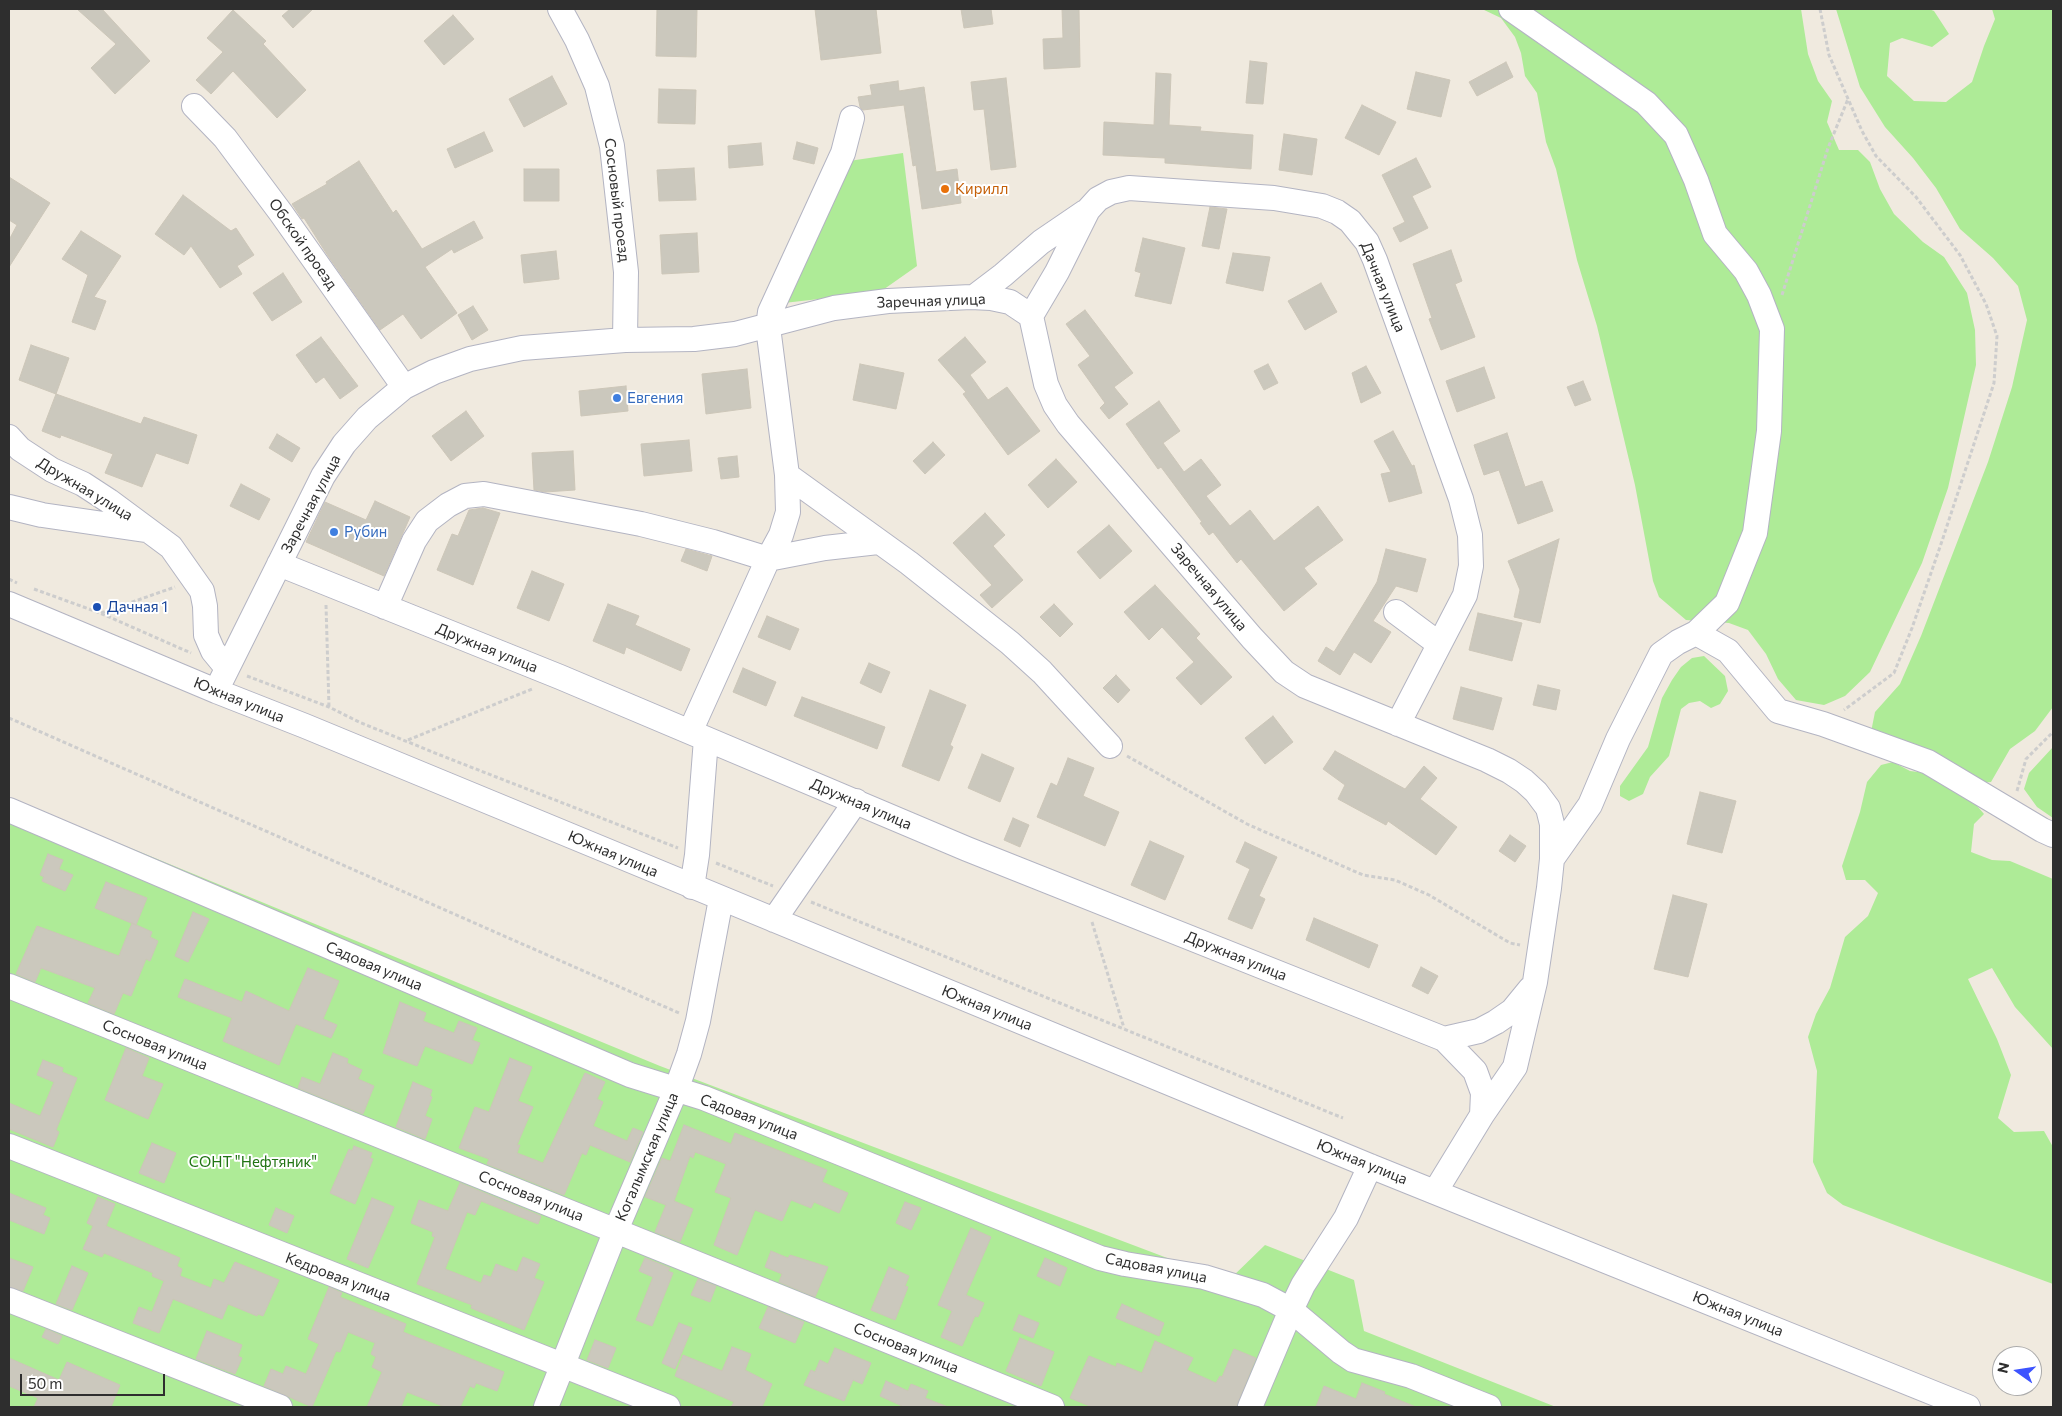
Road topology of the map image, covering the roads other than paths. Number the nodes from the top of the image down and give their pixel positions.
1 (560, 9) edge
2 (1511, 9) edge
3 (194, 106) dead end
4 (852, 118) dead end
5 (1088, 210) junction
6 (974, 297) junction
7 (1030, 316) junction
8 (768, 326) junction
9 (624, 340) junction
10 (404, 387) junction
11 (9, 437) edge
12 (787, 474) junction
13 (9, 506) edge
14 (151, 531) junction
15 (878, 542) junction
16 (768, 559) junction
17 (279, 564) junction
18 (9, 604) edge
19 (385, 607) junction
20 (1396, 612) dead end
21 (1696, 633) junction
22 (1440, 644) junction
23 (226, 668) junction
24 (216, 692) junction
25 (1398, 724) junction
26 (698, 735) junction
27 (1110, 746) road end
28 (856, 801) junction
29 (9, 810) edge
30 (2053, 835) edge
31 (1552, 859) junction
32 (692, 887) junction
33 (720, 899) junction
34 (774, 920) junction
35 (1534, 982) junction
36 (9, 986) edge
37 (1444, 1039) junction
38 (676, 1090) junction
39 (1482, 1115) junction
40 (9, 1146) edge
41 (1370, 1166) junction
42 (1435, 1192) junction
43 (616, 1230) junction
44 (9, 1300) edge
45 (1290, 1310) junction
46 (562, 1364) junction
47 (280, 1407) edge
48 (546, 1407) edge
49 (668, 1407) edge
50 (1052, 1407) edge
51 (1250, 1407) edge
52 (1489, 1407) edge
53 (1968, 1407) edge

1 - 9 street, Сосновый проезд
2 - 21 street
3 - 10 street, Обской проезд
4 - 8 street
5 - 6 street
5 - 7 street, Дачная улица
5 - 22 street, Дачная улица
6 - 7 street, Заречная улица
6 - 8 street, Заречная улица
7 - 25 street, Заречная улица
8 - 9 street, Заречная улица
8 - 12 street
9 - 10 street, Заречная улица
10 - 17 street, Заречная улица
11 - 14 street, Дружная улица
12 - 15 street
12 - 16 street
13 - 14 street
14 - 23 street, Дружная улица
15 - 16 street
15 - 27 street
16 - 19 street
16 - 26 street
17 - 19 street, Дружная улица
17 - 23 street, Заречная улица
18 - 24 street, Южная улица
19 - 26 street, Дружная улица
20 - 22 street
21 - 30 street
21 - 31 street
22 - 25 street, Дачная улица
23 - 24 street, Заречная улица
24 - 32 street, Южная улица
25 - 31 street, Заречная улица
26 - 28 street, Дружная улица
26 - 32 street
28 - 34 street
28 - 37 street, Дружная улица
29 - 38 street, Садовая улица
31 - 35 street, Заречная улица
32 - 33 street, Южная улица
33 - 34 street, Южная улица
33 - 38 street, Когалымская улица
34 - 41 street, Южная улица
35 - 37 street
35 - 39 street, Заречная улица
36 - 43 street, Сосновая улица
37 - 39 street, Дружная улица
38 - 43 street, Когалымская улица
38 - 45 street, Садовая улица
39 - 42 street, Заречная улица
40 - 46 street, Кедровая улица
41 - 42 street, Южная улица
41 - 45 street
42 - 53 street, Южная улица
43 - 46 street, Когалымская улица
43 - 50 street, Сосновая улица
44 - 47 street
45 - 51 street
45 - 52 street, Садовая улица
46 - 48 street, Когалымская улица
46 - 49 street, Кедровая улица

